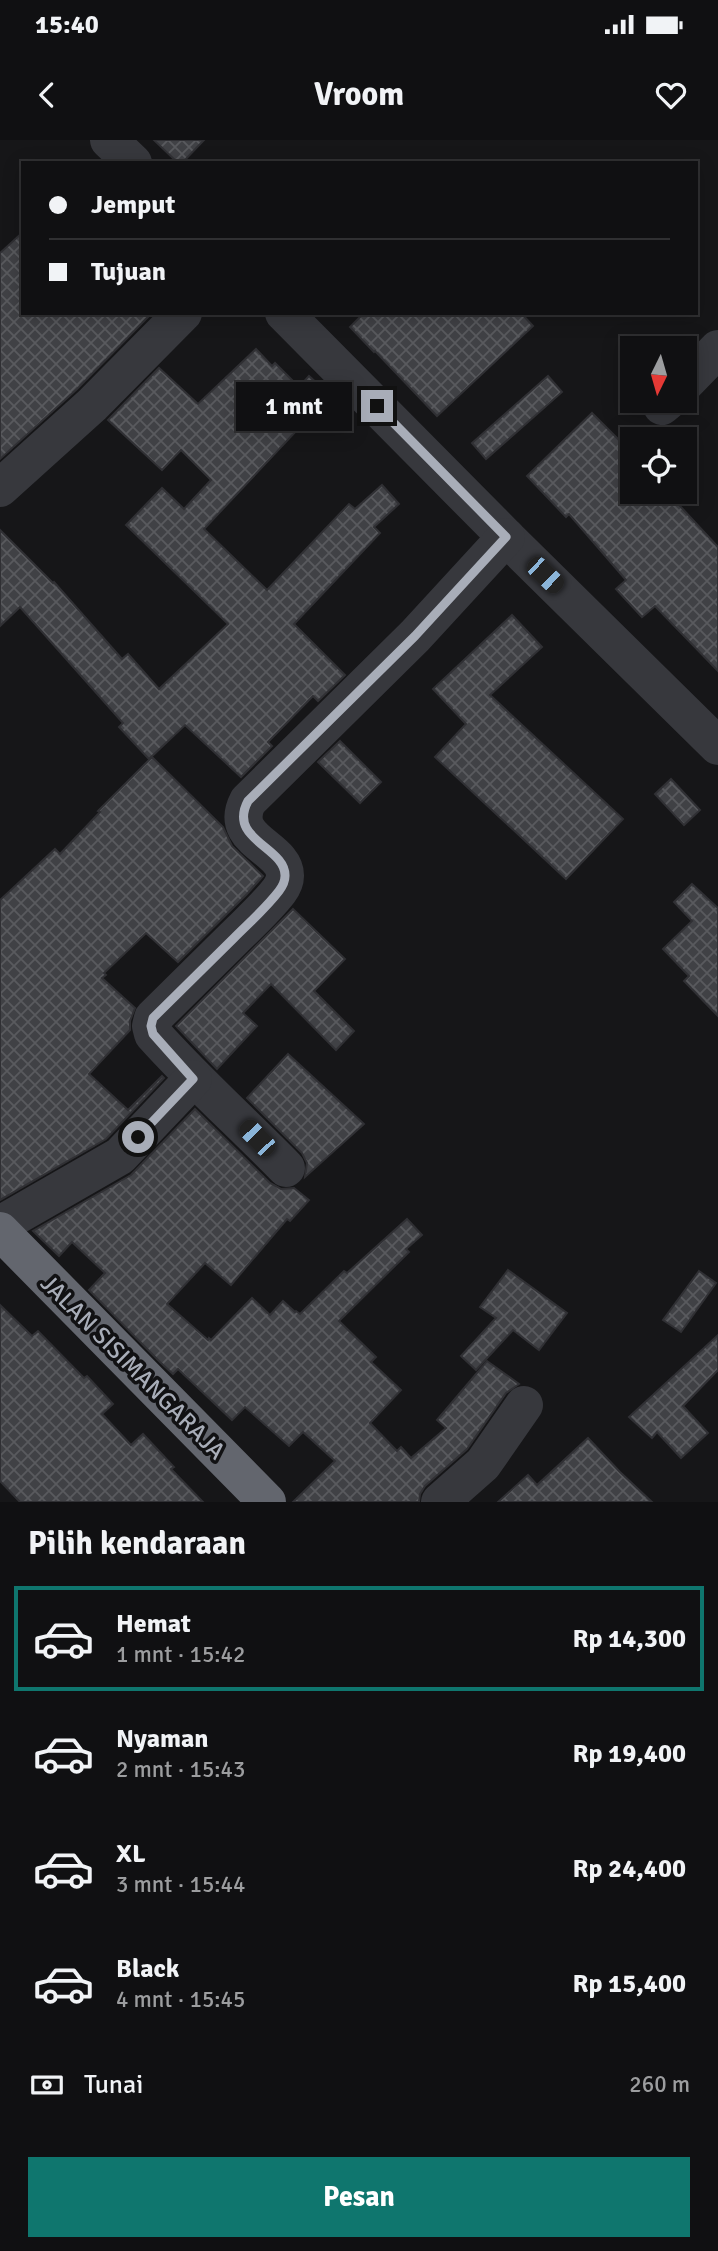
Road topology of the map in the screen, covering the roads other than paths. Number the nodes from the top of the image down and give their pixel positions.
1 (109, 140) edge
2 (130, 161) edge
3 (181, 315) edge
4 (286, 315) edge
5 (718, 349) edge
6 (697, 370) edge
7 (0, 488) edge
8 (506, 537) junction
9 (718, 746) edge
10 (193, 1079) junction
11 (286, 1168) dead end
12 (0, 1225) edge
13 (0, 1231) edge
14 (0, 1266) edge
15 (524, 1405) dead end
16 (231, 1502) edge
17 (267, 1502) edge
18 (440, 1502) edge

1 - 2 street
3 - 7 street
4 - 8 street
5 - 6 street
8 - 9 street
8 - 10 street
10 - 11 street
10 - 12 street
13 - 17 highway, JALAN SISIMANGARAJA
14 - 16 highway, JALAN SISIMANGARAJA
15 - 18 street

